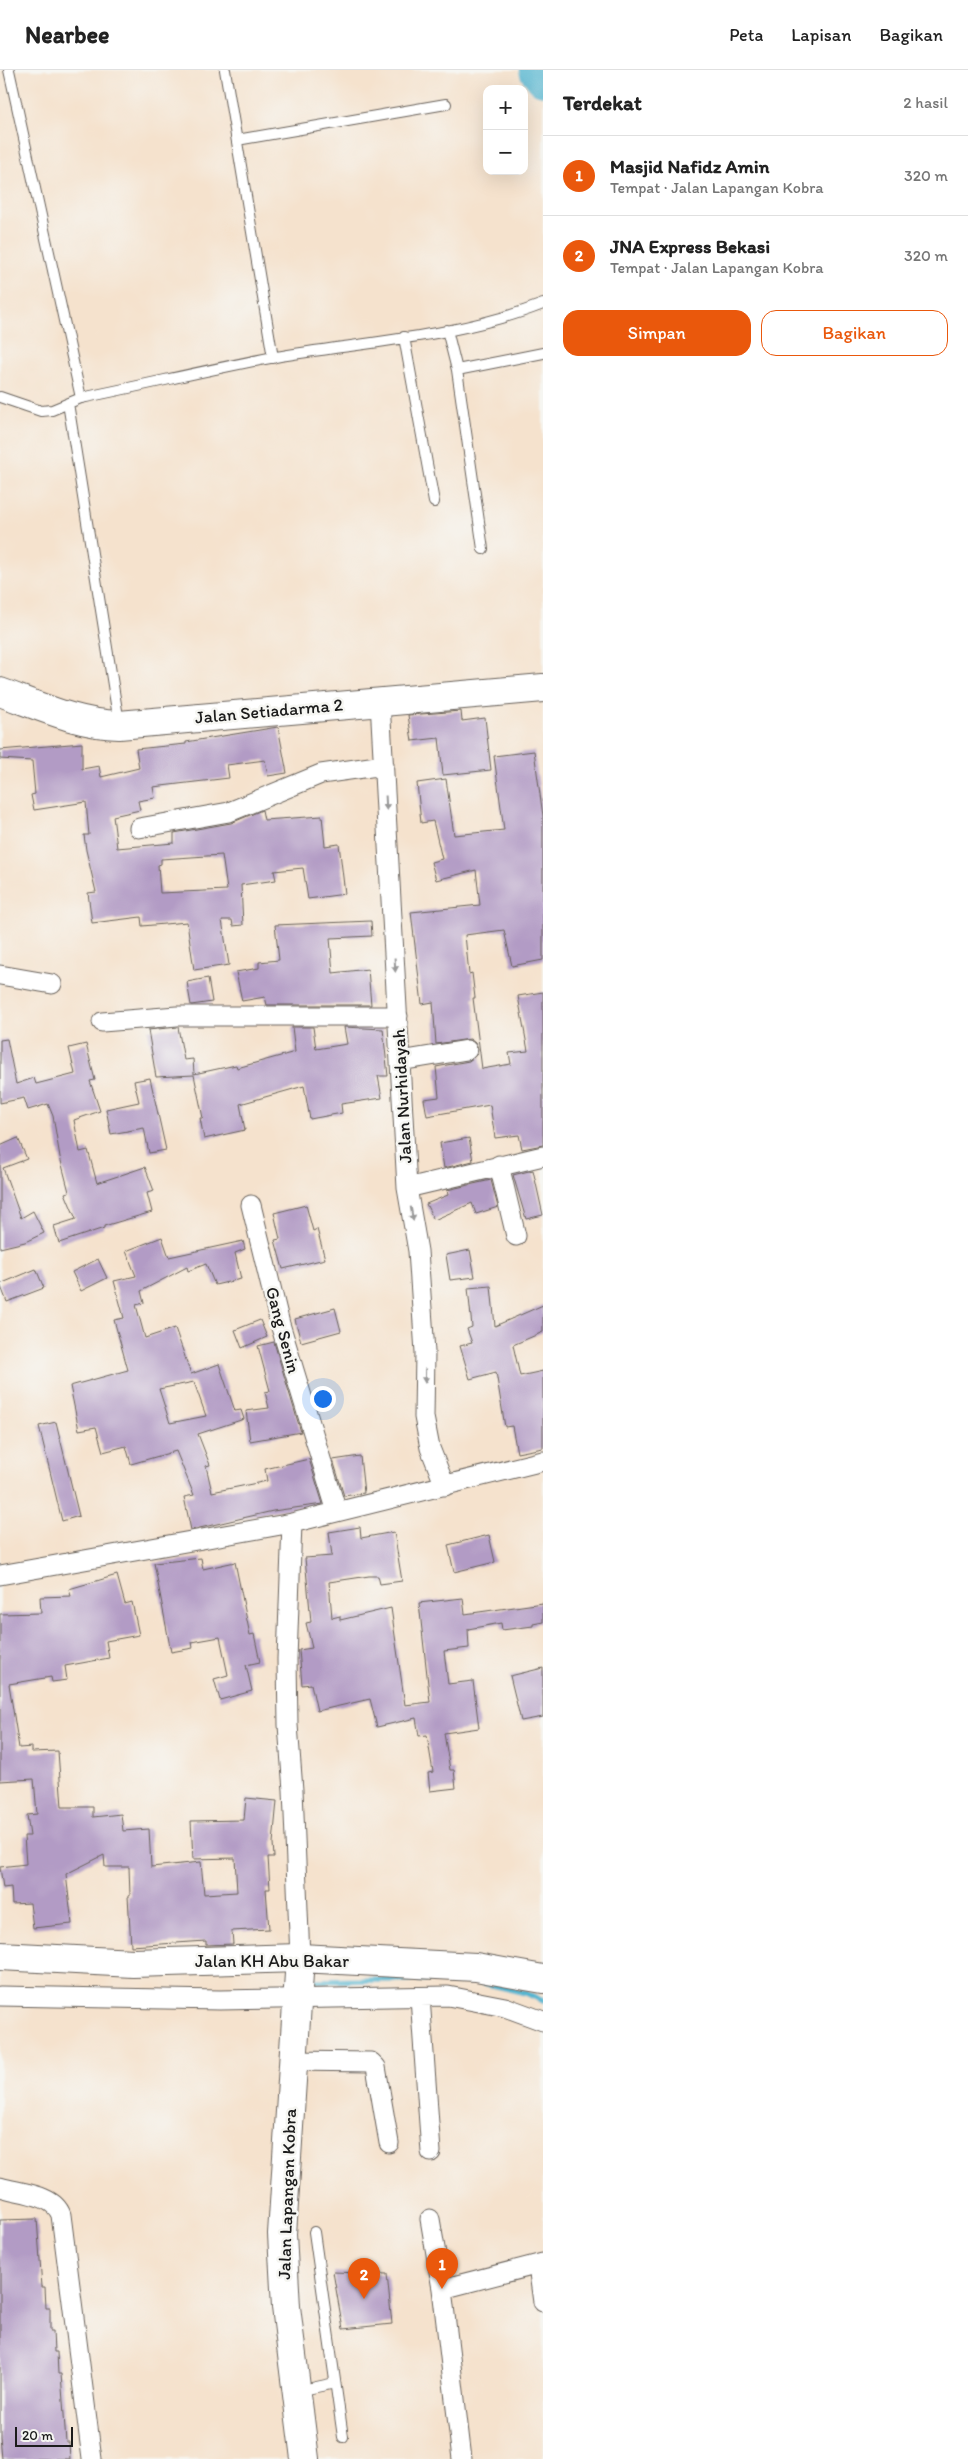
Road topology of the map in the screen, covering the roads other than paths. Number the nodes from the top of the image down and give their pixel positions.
1 (9, 70) edge
2 (225, 70) edge
3 (446, 104) dead end
4 (237, 140) junction
5 (543, 304) edge
6 (447, 330) junction
7 (404, 337) junction
8 (543, 353) edge
9 (273, 358) junction
10 (457, 370) junction
11 (0, 397) edge
12 (81, 398) junction
13 (68, 403) junction
14 (434, 502) dead end
15 (483, 548) dead end
16 (543, 688) edge
17 (0, 692) edge
18 (380, 702) junction
19 (119, 724) junction
20 (384, 764) junction
21 (140, 828) dead end
22 (0, 976) edge
23 (52, 984) dead end
24 (398, 1016) junction
25 (102, 1022) dead end
26 (467, 1050) dead end
27 (400, 1061) junction
28 (543, 1156) edge
29 (498, 1165) junction
30 (407, 1188) junction
31 (251, 1205) dead end
32 (516, 1236) dead end
33 (543, 1460) edge
34 (445, 1486) junction
35 (337, 1512) junction
36 (292, 1523) junction
37 (0, 1575) edge
38 (0, 1956) edge
39 (300, 1958) junction
40 (543, 1979) edge
41 (0, 1996) edge
42 (420, 1997) junction
43 (298, 1998) junction
44 (543, 2021) edge
45 (292, 2061) junction
46 (389, 2143) dead end
47 (431, 2152) dead end
48 (0, 2187) edge
49 (430, 2219) dead end
50 (314, 2232) dead end
51 (541, 2265) edge
52 (442, 2289) junction
53 (543, 2302) edge
54 (335, 2383) junction
55 (297, 2391) junction
56 (343, 2437) dead end
57 (92, 2459) edge
58 (305, 2459) edge
59 (462, 2459) edge

1 - 12 lane
2 - 4 lane
3 - 4 lane
4 - 9 lane
5 - 6 lane
6 - 7 lane
6 - 10 lane
7 - 9 lane
7 - 14 lane
8 - 10 lane
9 - 12 lane
10 - 15 lane
11 - 13 lane
12 - 13 lane
13 - 19 lane
16 - 18 street, Jalan Setiadarma 2
17 - 19 street, Jalan Setiadarma 2
18 - 19 street, Jalan Setiadarma 2
18 - 20 street, Jalan Nurhidayah
20 - 21 street
20 -> 24 street, Jalan Nurhidayah
22 - 23 street
24 - 25 street
24 - 27 street, Jalan Nurhidayah
26 - 27 street
27 - 30 street, Jalan Nurhidayah
28 - 29 street
29 - 30 street
29 - 32 street
30 -> 34 street, Jalan Nurhidayah
31 - 35 street, Gang Senin
33 - 34 street
34 - 35 street
35 - 36 street
36 - 37 street
36 - 39 street
38 - 39 street, Jalan KH Abu Bakar
39 - 40 street, Jalan KH Abu Bakar
39 - 43 street, Jalan Lapangan Kobra
41 - 43 street
42 - 43 street
42 - 44 street
42 - 47 street
43 - 45 street, Jalan Lapangan Kobra
45 - 46 street
45 - 55 street, Jalan Lapangan Kobra
48 - 57 street
49 - 52 street
50 - 54 lane
51 - 52 street
51 - 53 street
52 - 59 street
54 - 55 lane
54 - 56 lane
55 - 58 street, Jalan Lapangan Kobra

